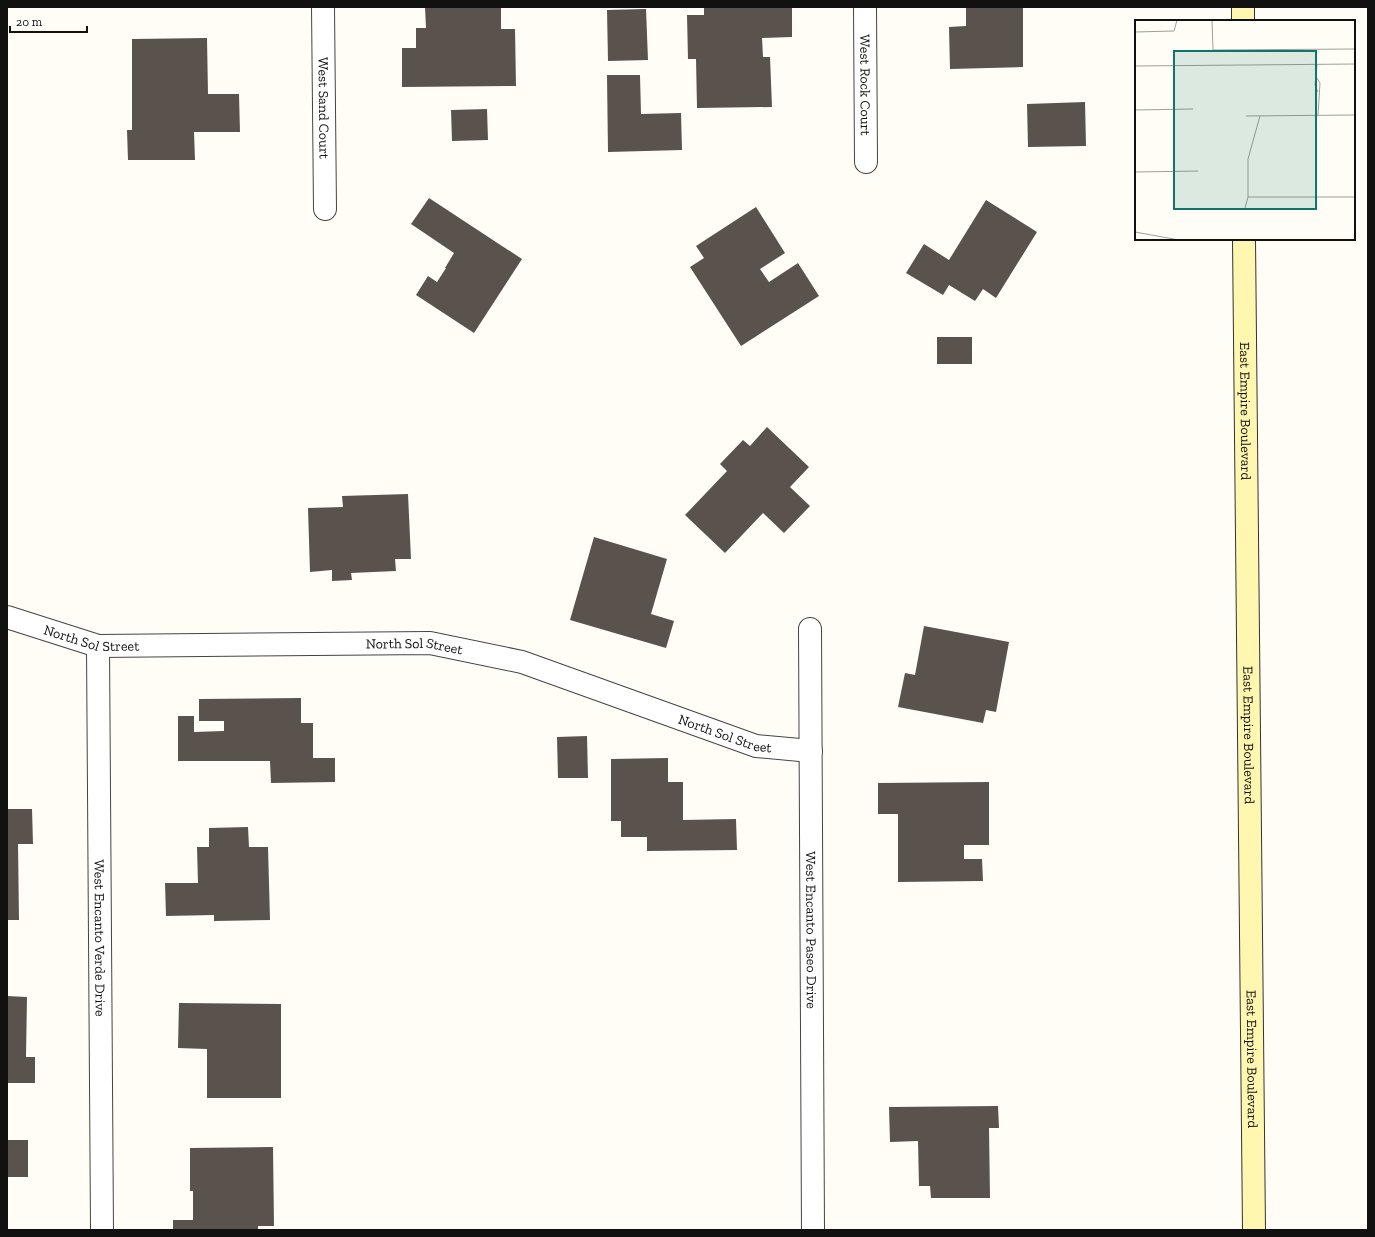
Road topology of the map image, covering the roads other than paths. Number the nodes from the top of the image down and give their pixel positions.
1 (323, 7) edge
2 (864, 7) edge
3 (1243, 7) edge
4 (1243, 20) edge
5 (866, 162) dead end
6 (325, 209) dead end
7 (1244, 240) edge
8 (7, 617) edge
9 (810, 629) dead end
10 (98, 646) junction
11 (811, 751) junction
12 (102, 1230) edge
13 (813, 1230) edge
14 (1254, 1230) edge

1 - 6 street, West Sand Court
2 - 5 street, West Rock Court
3 - 4 street
7 - 14 street, East Empire Boulevard
8 - 10 street, North Sol Street
9 - 11 street, West Encanto Paseo Drive
10 - 11 street, North Sol Street
10 - 12 street, West Encanto Verde Drive
11 - 13 street, West Encanto Paseo Drive

